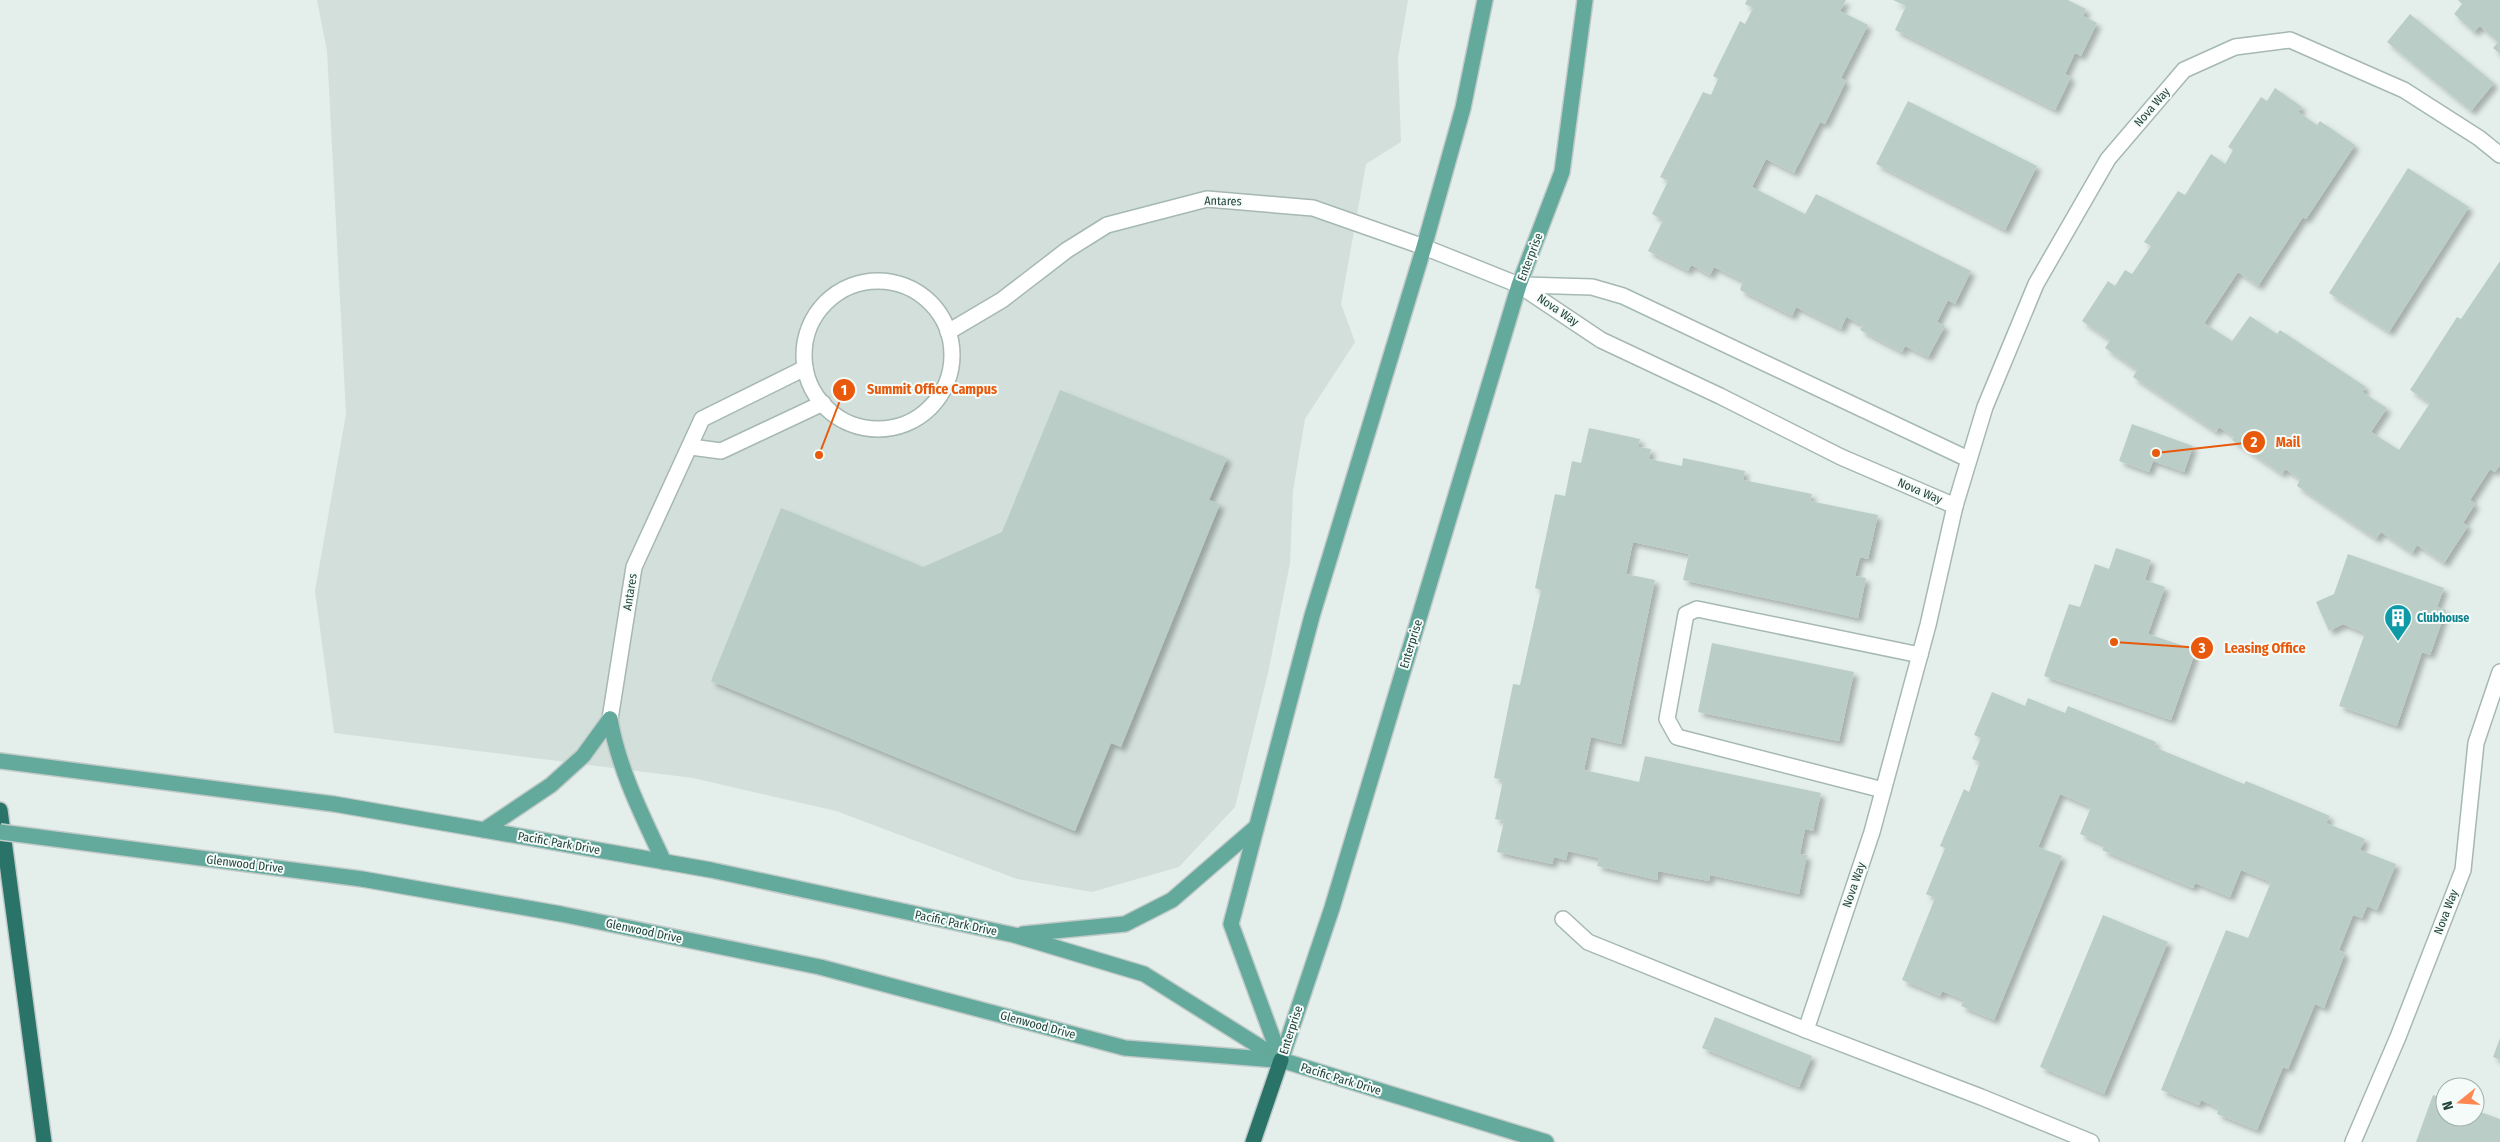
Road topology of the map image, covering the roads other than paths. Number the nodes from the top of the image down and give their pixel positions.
1 (1485, 0) edge
2 (1585, 0) edge
3 (2500, 155) edge
4 (1424, 247) junction
5 (1519, 285) junction
6 (948, 332) junction
7 (805, 368) junction
8 (822, 403) junction
9 (691, 447) junction
10 (1968, 459) junction
11 (1955, 506) junction
12 (1920, 655) junction
13 (2500, 672) edge
14 (610, 719) junction
15 (0, 761) edge
16 (1883, 790) junction
17 (0, 810) edge
18 (1255, 828) junction
19 (484, 830) junction
20 (0, 832) edge
21 (664, 862) junction
22 (1563, 919) dead end
23 (1014, 935) junction
24 (1806, 1030) junction
25 (1281, 1060) junction
26 (44, 1142) edge
27 (1253, 1142) edge
28 (1546, 1142) edge
29 (2091, 1142) edge
30 (2353, 1142) edge

1 - 4 main road, Enterprise
2 - 5 main road, Enterprise
3 - 10 street, Nova Way
4 - 5 street, Antares
4 - 6 street, Antares
4 - 18 main road, Enterprise
5 - 10 street, Nova Way
5 - 11 street, Nova Way
5 - 25 main road, Enterprise
6 - 7 street
6 - 8 street
7 - 8 street
7 - 9 street, Antares
8 - 9 street
9 - 14 street, Antares
10 - 11 street, Nova Way
11 - 12 street, Nova Way
12 - 16 street, Nova Way
12 - 16 street
13 - 30 street, Nova Way
14 - 19 main road
14 - 21 main road
15 - 19 main road, Pacific Park Drive
16 - 24 street, Nova Way
17 - 26 highway
18 - 23 main road
18 - 25 main road, Enterprise
19 - 21 main road, Pacific Park Drive
20 - 25 main road, Glenwood Drive, bridge
21 - 23 main road, Pacific Park Drive
22 - 24 street
23 - 25 main road, Pacific Park Drive
24 - 29 street
25 - 27 highway
25 - 28 main road, Pacific Park Drive

